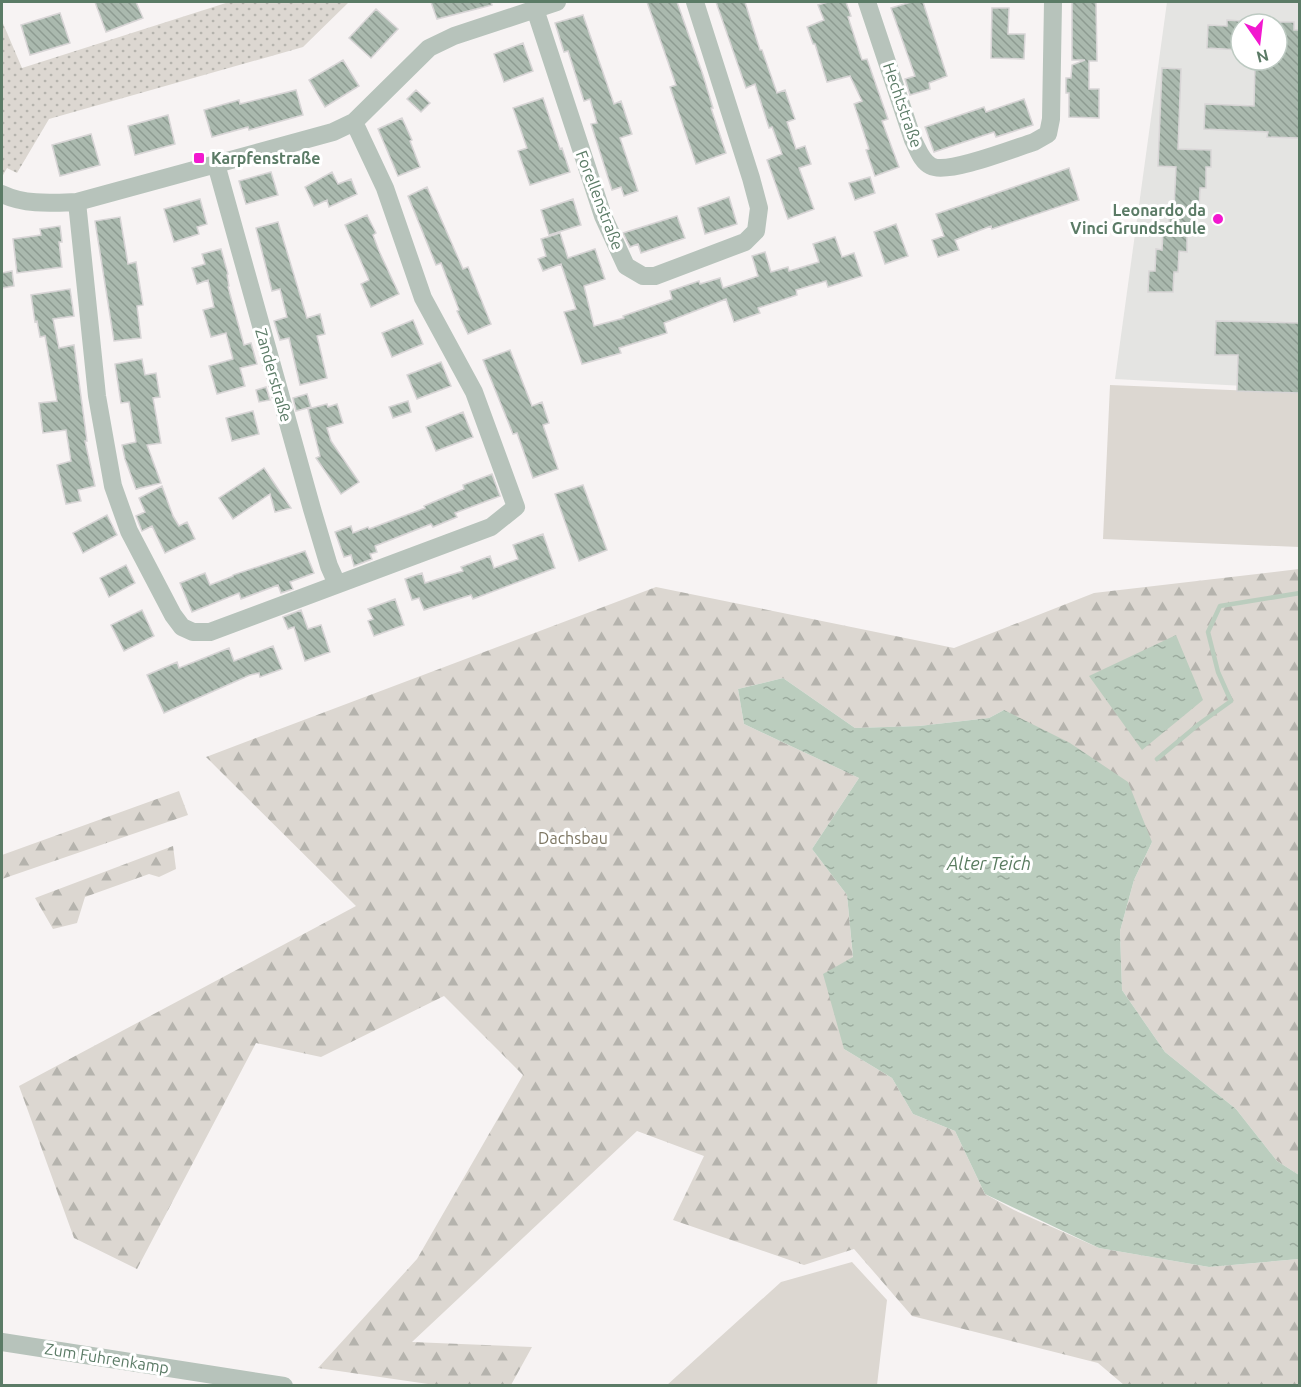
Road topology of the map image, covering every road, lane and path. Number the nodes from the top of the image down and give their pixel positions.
1 (557, 2) edge
2 (695, 2) edge
3 (867, 2) edge
4 (1053, 2) edge
5 (535, 9) junction
6 (354, 122) junction
7 (216, 164) junction
8 (2, 194) edge
9 (77, 202) junction
10 (337, 584) junction
11 (2, 1342) edge
12 (284, 1386) edge

1 - 5 street
2 - 5 street, Forellenstraße
3 - 4 street, Hechtstraße
5 - 6 street
6 - 7 street
6 - 10 street
7 - 9 street
7 - 10 street, Zanderstraße
8 - 9 street
9 - 10 street
11 - 12 street, Zum Fuhrenkamp

